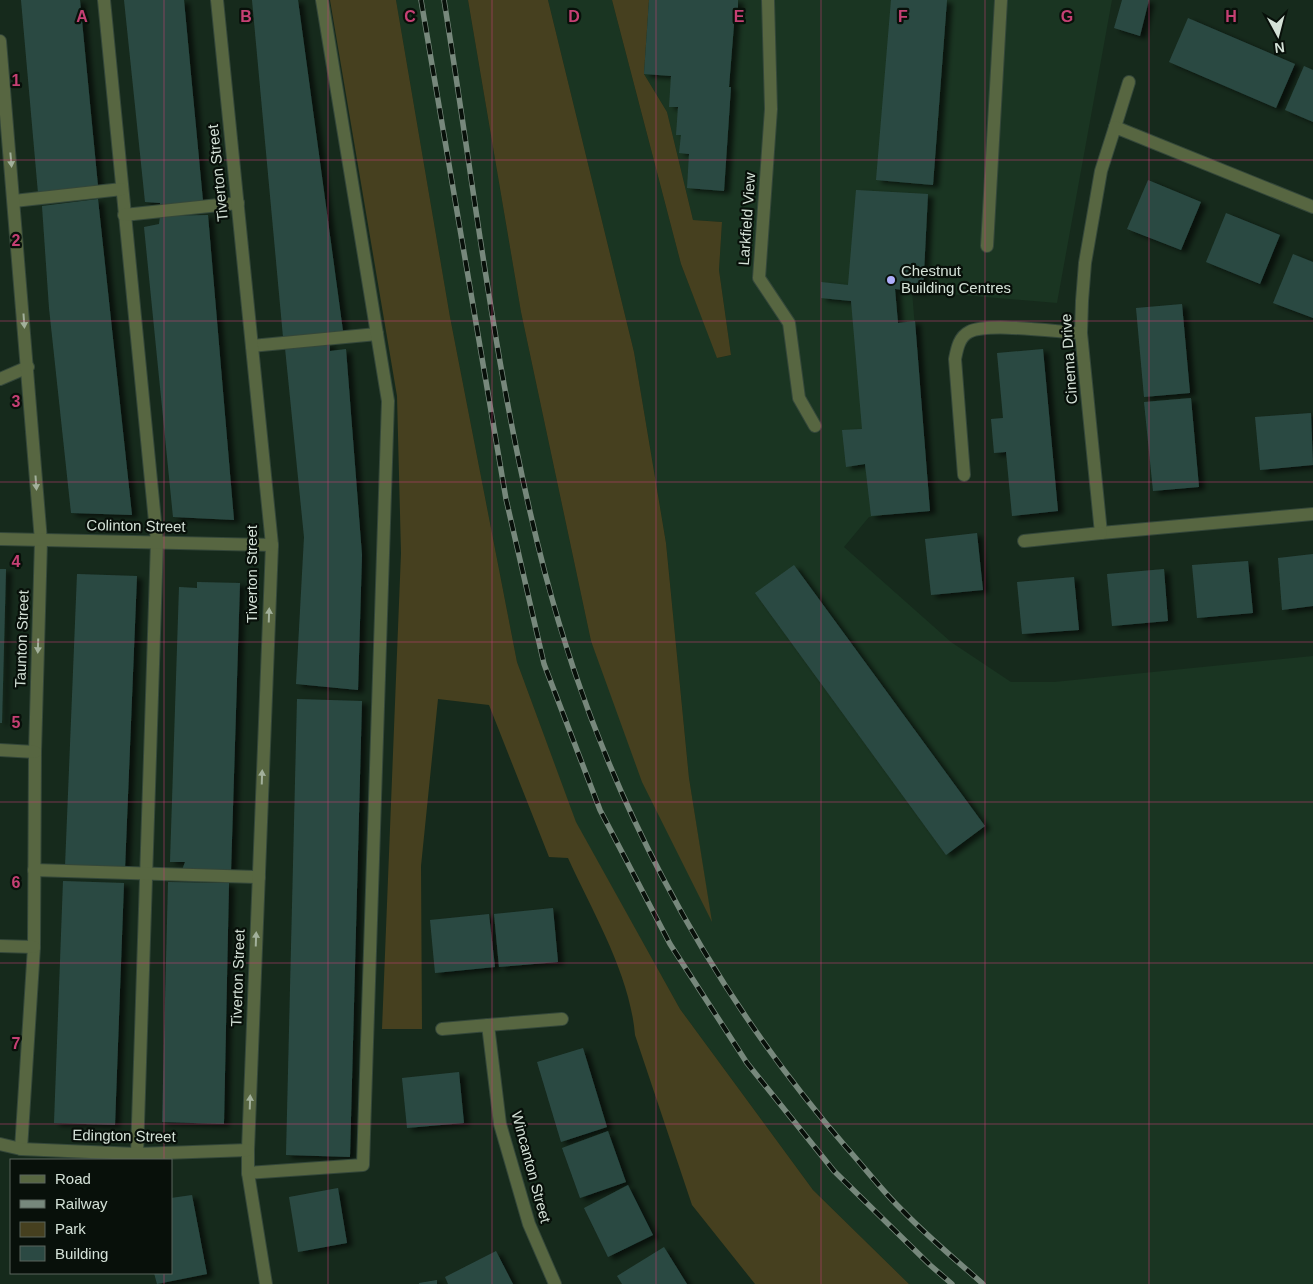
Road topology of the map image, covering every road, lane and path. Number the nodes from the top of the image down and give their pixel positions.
1 (104, 0) edge
2 (217, 0) edge
3 (322, 0) edge
4 (768, 0) edge
5 (1001, 0) edge
6 (0, 41) edge
7 (1129, 82) dead end
8 (1115, 127) junction
9 (122, 189) junction
10 (14, 201) junction
11 (238, 203) junction
12 (1313, 207) edge
13 (124, 215) junction
14 (987, 246) dead end
15 (1081, 333) junction
16 (377, 334) junction
17 (252, 346) junction
18 (28, 367) junction
19 (0, 379) edge
20 (814, 426) dead end
21 (964, 475) dead end
22 (1313, 514) edge
23 (1101, 533) junction
24 (0, 539) edge
25 (41, 541) junction
26 (1024, 541) dead end
27 (157, 542) junction
28 (272, 545) junction
29 (0, 750) edge
30 (35, 752) junction
31 (34, 870) junction
32 (146, 874) junction
33 (259, 877) junction
34 (0, 946) edge
35 (34, 947) junction
36 (562, 1019) dead end
37 (488, 1025) junction
38 (442, 1029) dead end
39 (0, 1144) edge
40 (21, 1149) junction
41 (248, 1150) junction
42 (137, 1154) junction
43 (248, 1173) junction
44 (266, 1284) edge
45 (554, 1284) edge

1 - 9 street
2 - 11 street, Tiverton Street
3 - 16 street
4 - 20 street, Larkfield View
5 - 14 street
6 -> 10 street, Taunton Street
7 - 8 street, Cinema Drive
8 - 12 street
8 - 15 street, Cinema Drive
9 - 10 street
9 - 13 street
10 -> 18 street, Taunton Street
11 - 13 street
11 - 17 street, Tiverton Street
13 - 27 street
15 - 21 street
15 - 23 street, Cinema Drive
16 - 17 street
16 - 43 street
17 - 28 street, Tiverton Street
18 - 19 street
18 -> 25 street, Taunton Street
22 - 23 street
23 - 26 street
24 - 25 street, Colinton Street
25 - 27 street, Colinton Street
25 -> 30 street, Taunton Street
27 - 28 street, Colinton Street
27 - 32 street
33 -> 28 street, Tiverton Street
29 - 30 street
30 - 31 street, Taunton Street
31 - 32 street
31 - 35 street, Taunton Street
32 - 33 street
32 - 42 street
41 -> 33 street, Tiverton Street
34 - 35 street
35 - 40 street, Taunton Street
36 - 37 street
37 - 38 street
37 - 45 street, Wincanton Street
39 - 40 street, Edington Street
40 - 42 street, Edington Street
41 - 42 street, Edington Street
41 - 43 street
43 - 44 street

